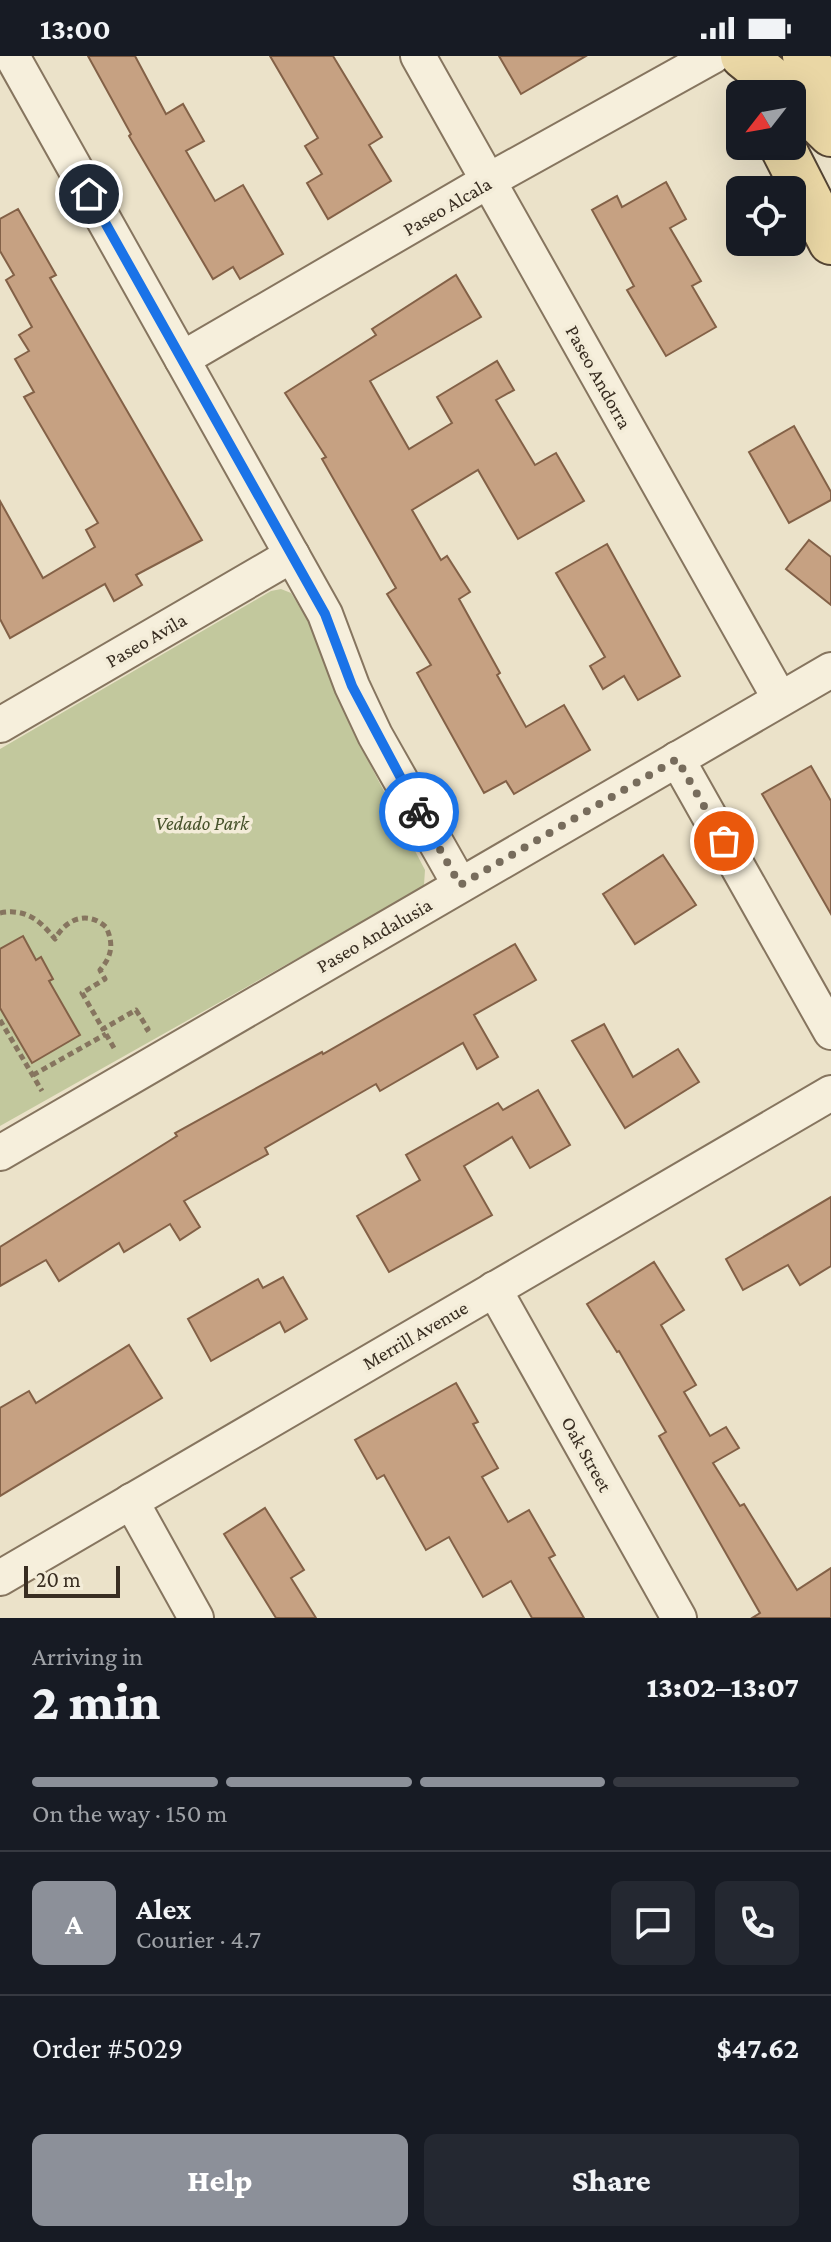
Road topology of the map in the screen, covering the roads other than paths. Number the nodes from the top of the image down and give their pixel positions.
1 (12, 56) edge
2 (418, 56) edge
3 (713, 56) edge
4 (736, 56) edge
5 (743, 56) edge
6 (805, 56) edge
7 (748, 80) edge
8 (773, 80) edge
9 (831, 103) edge
10 (806, 110) edge
11 (831, 134) edge
12 (789, 160) edge
13 (488, 181) junction
14 (831, 242) edge
15 (182, 359) junction
16 (292, 555) junction
17 (831, 670) edge
18 (780, 699) junction
19 (0, 725) edge
20 (677, 759) junction
21 (460, 885) junction
22 (831, 1032) edge
23 (831, 1093) edge
24 (0, 1153) edge
25 (494, 1289) junction
26 (131, 1501) junction
27 (0, 1578) edge
28 (196, 1618) edge
29 (679, 1618) edge

1 - 15 street
2 - 13 street, Paseo Andorra
3 - 13 street, Paseo Alcala
4 - 7 main road
5 - 8 main road
6 - 9 main road
10 - 11 main road
12 - 14 main road
13 - 15 street, Paseo Alcala
13 - 18 street, Paseo Andorra
15 - 16 street
16 - 19 street, Paseo Avila
16 - 21 street
17 - 18 street, Paseo Andalusia
18 - 20 street, Paseo Andalusia
20 - 21 street, Paseo Andalusia
20 - 22 street
21 - 24 street, Paseo Andalusia
23 - 25 street, Merrill Avenue
25 - 26 street, Merrill Avenue
25 - 29 street, Oak Street
26 - 27 street, Merrill Avenue
26 - 28 street

